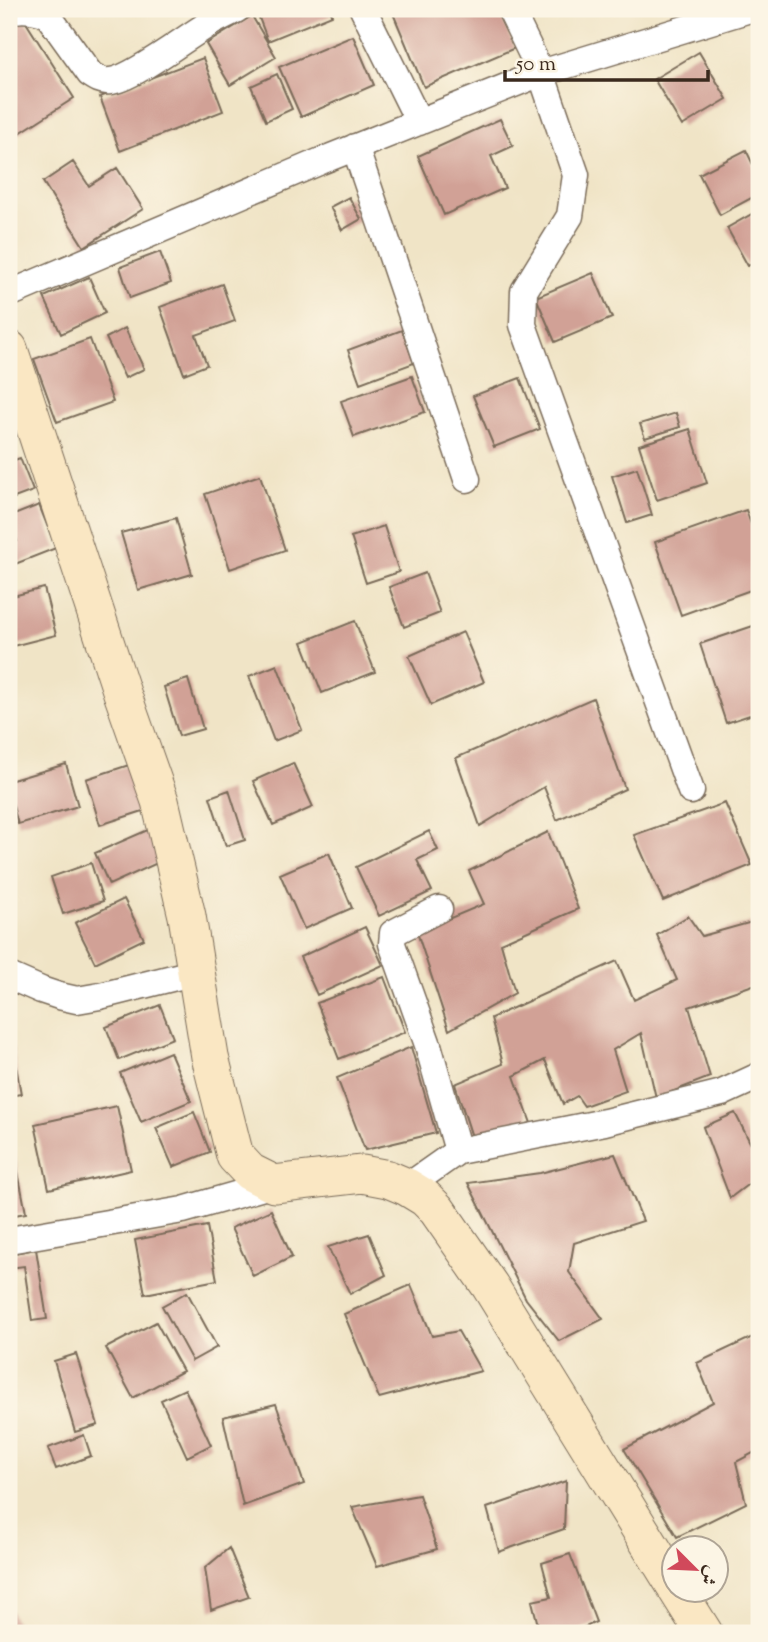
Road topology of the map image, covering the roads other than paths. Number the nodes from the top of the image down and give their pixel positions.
1 (237, 9) edge
2 (363, 9) edge
3 (510, 9) edge
4 (750, 9) edge
5 (9, 12) edge
6 (541, 73) junction
7 (419, 122) junction
8 (355, 147) junction
9 (9, 294) edge
10 (9, 352) edge
11 (467, 479) dead end
12 (691, 791) dead end
13 (439, 909) dead end
14 (196, 972) junction
15 (9, 976) edge
16 (759, 1076) edge
17 (458, 1151) junction
18 (274, 1184) junction
19 (407, 1187) junction
20 (9, 1240) edge
21 (660, 1561) edge
22 (686, 1604) edge
23 (704, 1633) edge

1 - 5 street
2 - 7 street
3 - 6 street
4 - 6 street
6 - 7 street
6 - 12 street
7 - 8 street
8 - 9 street
8 - 11 street
10 - 14 street
13 - 17 street
14 - 15 street
14 - 18 street
16 - 17 street
17 - 19 street
18 - 19 street
18 - 20 street
19 - 21 street
22 - 23 street

